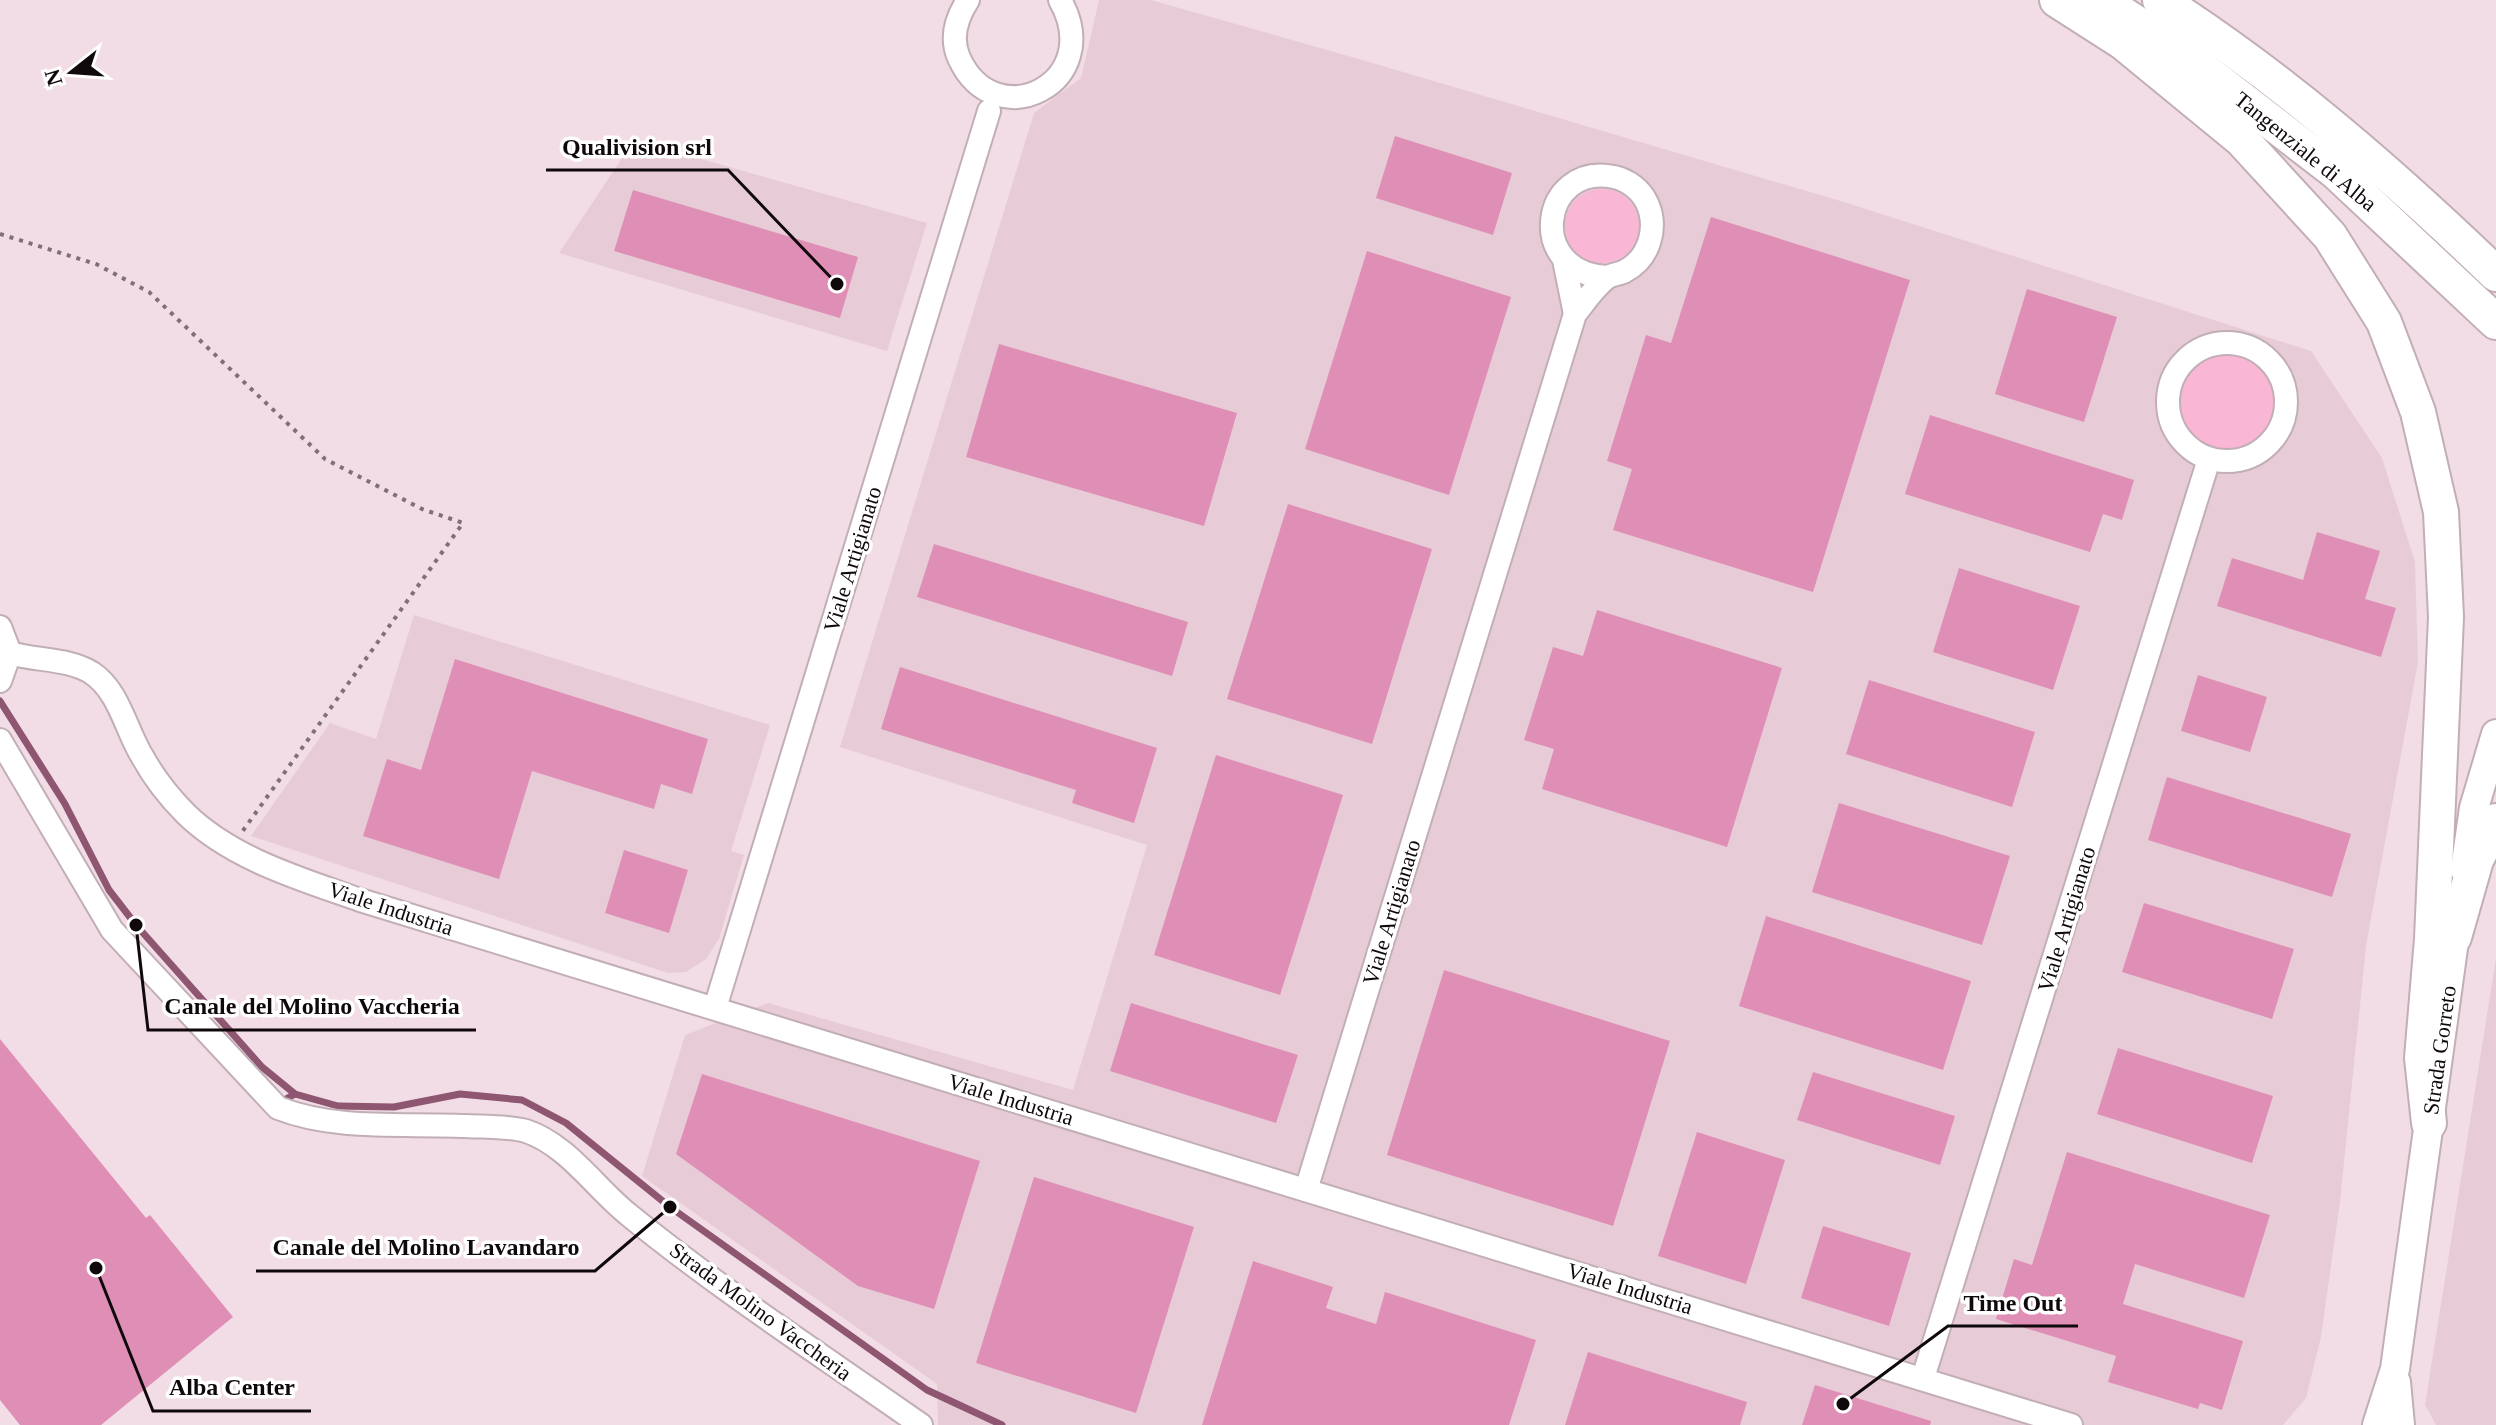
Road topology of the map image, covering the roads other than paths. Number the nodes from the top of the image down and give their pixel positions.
1 (968, 0) edge
2 (1060, 0) edge
3 (2057, 0) edge
4 (2101, 0) edge
5 (2160, 0) edge
6 (978, 85) junction
7 (1008, 97) junction
8 (989, 111) junction
9 (1564, 260) junction
10 (2496, 274) edge
11 (1608, 277) junction
12 (1575, 314) junction
13 (2496, 322) edge
14 (2209, 459) junction
15 (0, 627) edge
16 (12, 665) edge
17 (2496, 734) edge
18 (0, 740) edge
19 (2496, 821) edge
20 (2454, 937) junction
21 (715, 1008) junction
22 (2429, 1123) junction
23 (1306, 1190) junction
24 (2395, 1369) junction
25 (1923, 1378) junction
26 (921, 1425) edge
27 (2071, 1425) edge
28 (2377, 1425) edge
29 (2400, 1425) edge

1 - 6 street
2 - 7 street
3 - 22 highway
4 - 13 highway, Tangenziale di Alba
5 - 10 highway, Tangenziale di Alba
6 - 7 street
6 - 8 street
7 - 8 street
8 - 21 street, Viale Artigianato
9 - 11 street
9 - 11 street
9 - 12 street
11 - 12 street
12 - 23 street, Viale Artigianato
14 - 14 street
14 - 25 street, Viale Artigianato
15 - 16 street
16 - 21 street, Viale Industria
17 - 20 main road, Strada Gorreto
18 - 26 street, Strada Molino Vaccheria
19 - 20 highway
20 - 22 main road, Strada Gorreto
21 - 23 street, Viale Industria
22 - 24 main road, Strada Gorreto
23 - 25 street, Viale Industria
24 - 28 main road, Strada Gorreto
24 - 29 main road, Strada Gorreto
25 - 27 street, Viale Industria

